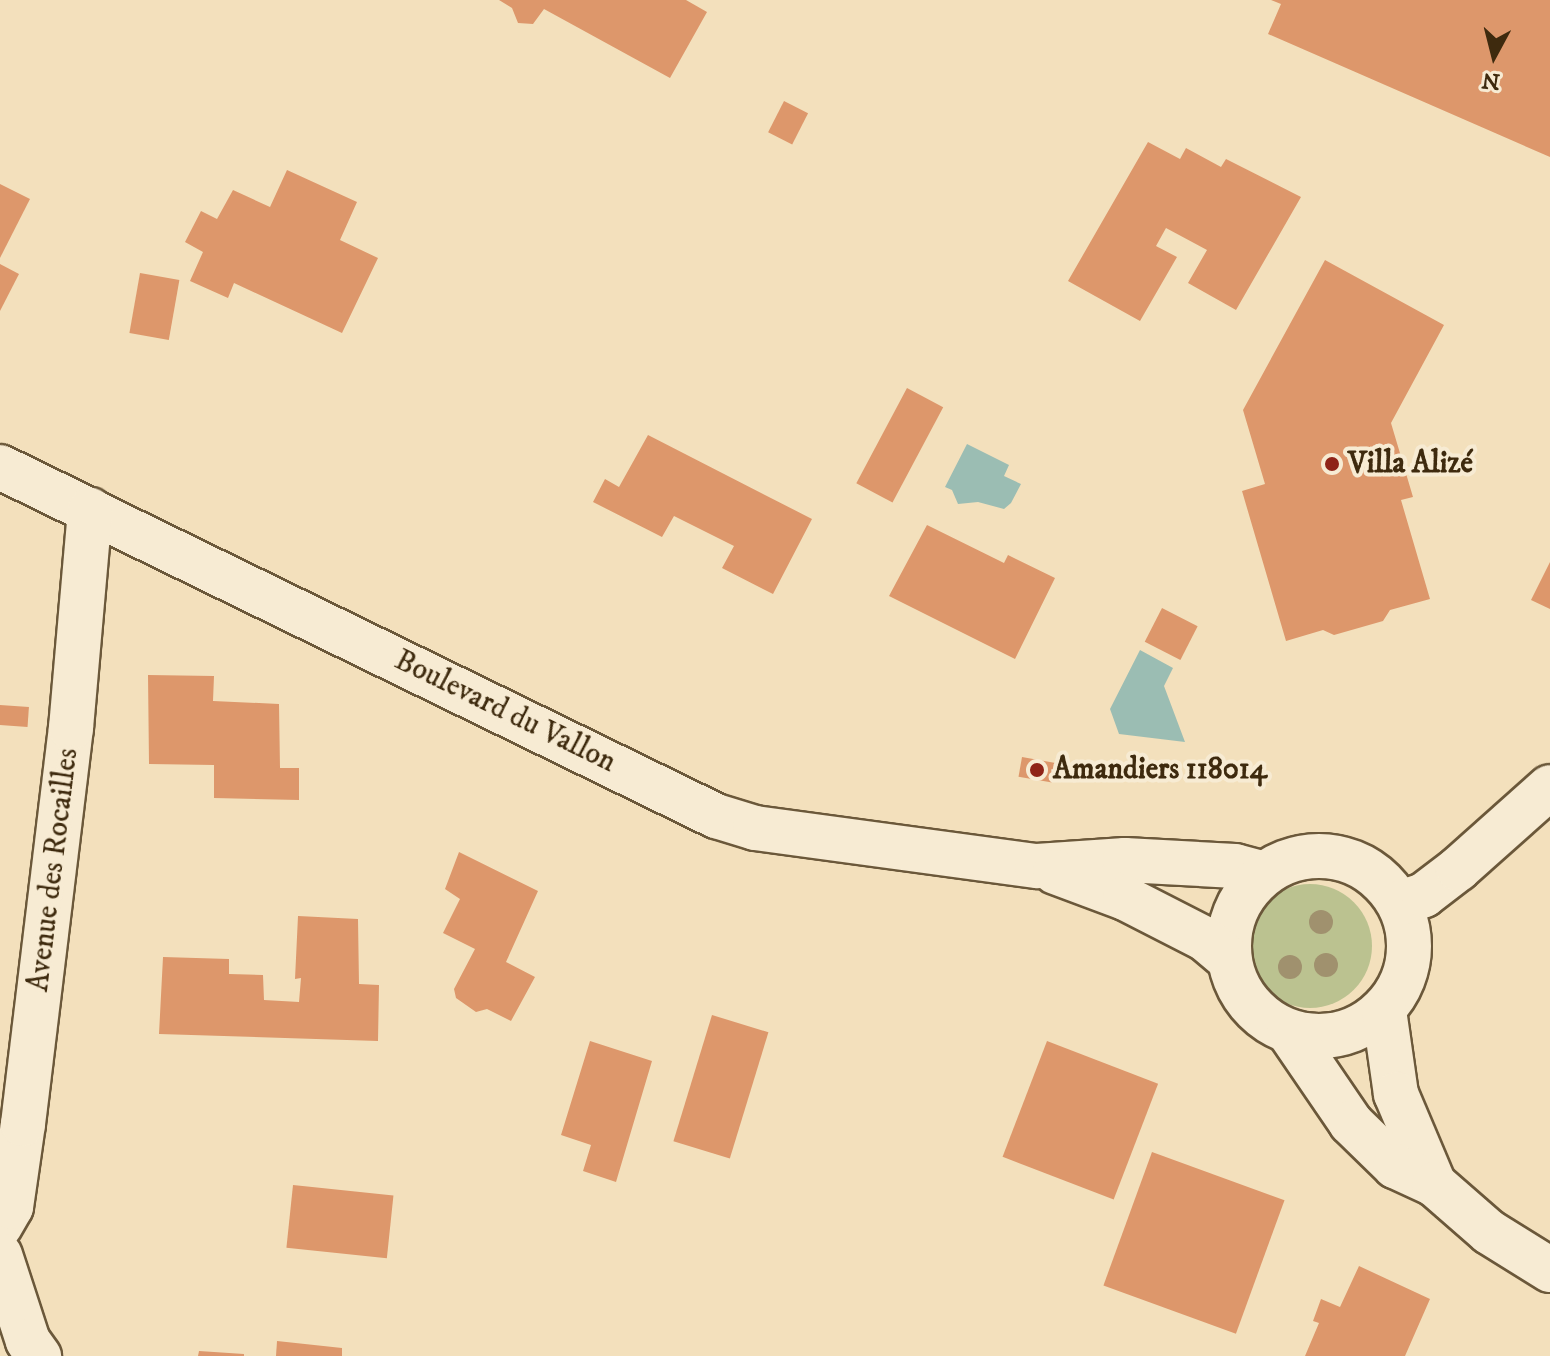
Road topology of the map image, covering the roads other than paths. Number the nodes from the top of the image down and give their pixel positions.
1 (0, 467) edge
2 (90, 510) junction
3 (1550, 787) edge
4 (1037, 866) junction
5 (1264, 874) junction
6 (1400, 903) junction
7 (1229, 959) junction
8 (1384, 1010) junction
9 (1289, 1032) junction
10 (1434, 1184) junction
11 (0, 1226) edge
12 (0, 1255) edge
13 (1550, 1270) edge
14 (39, 1356) edge

1 - 2 street, Boulevard du Vallon
2 - 4 street, Boulevard du Vallon
2 - 11 street, Avenue des Rocailles
3 - 6 street
4 - 5 street, Boulevard du Vallon
4 - 7 street, Boulevard du Vallon
5 - 6 street
5 - 7 street
6 - 8 street
7 - 9 street
8 - 9 street
8 - 10 street
9 - 10 street
10 - 13 street
12 - 14 street

